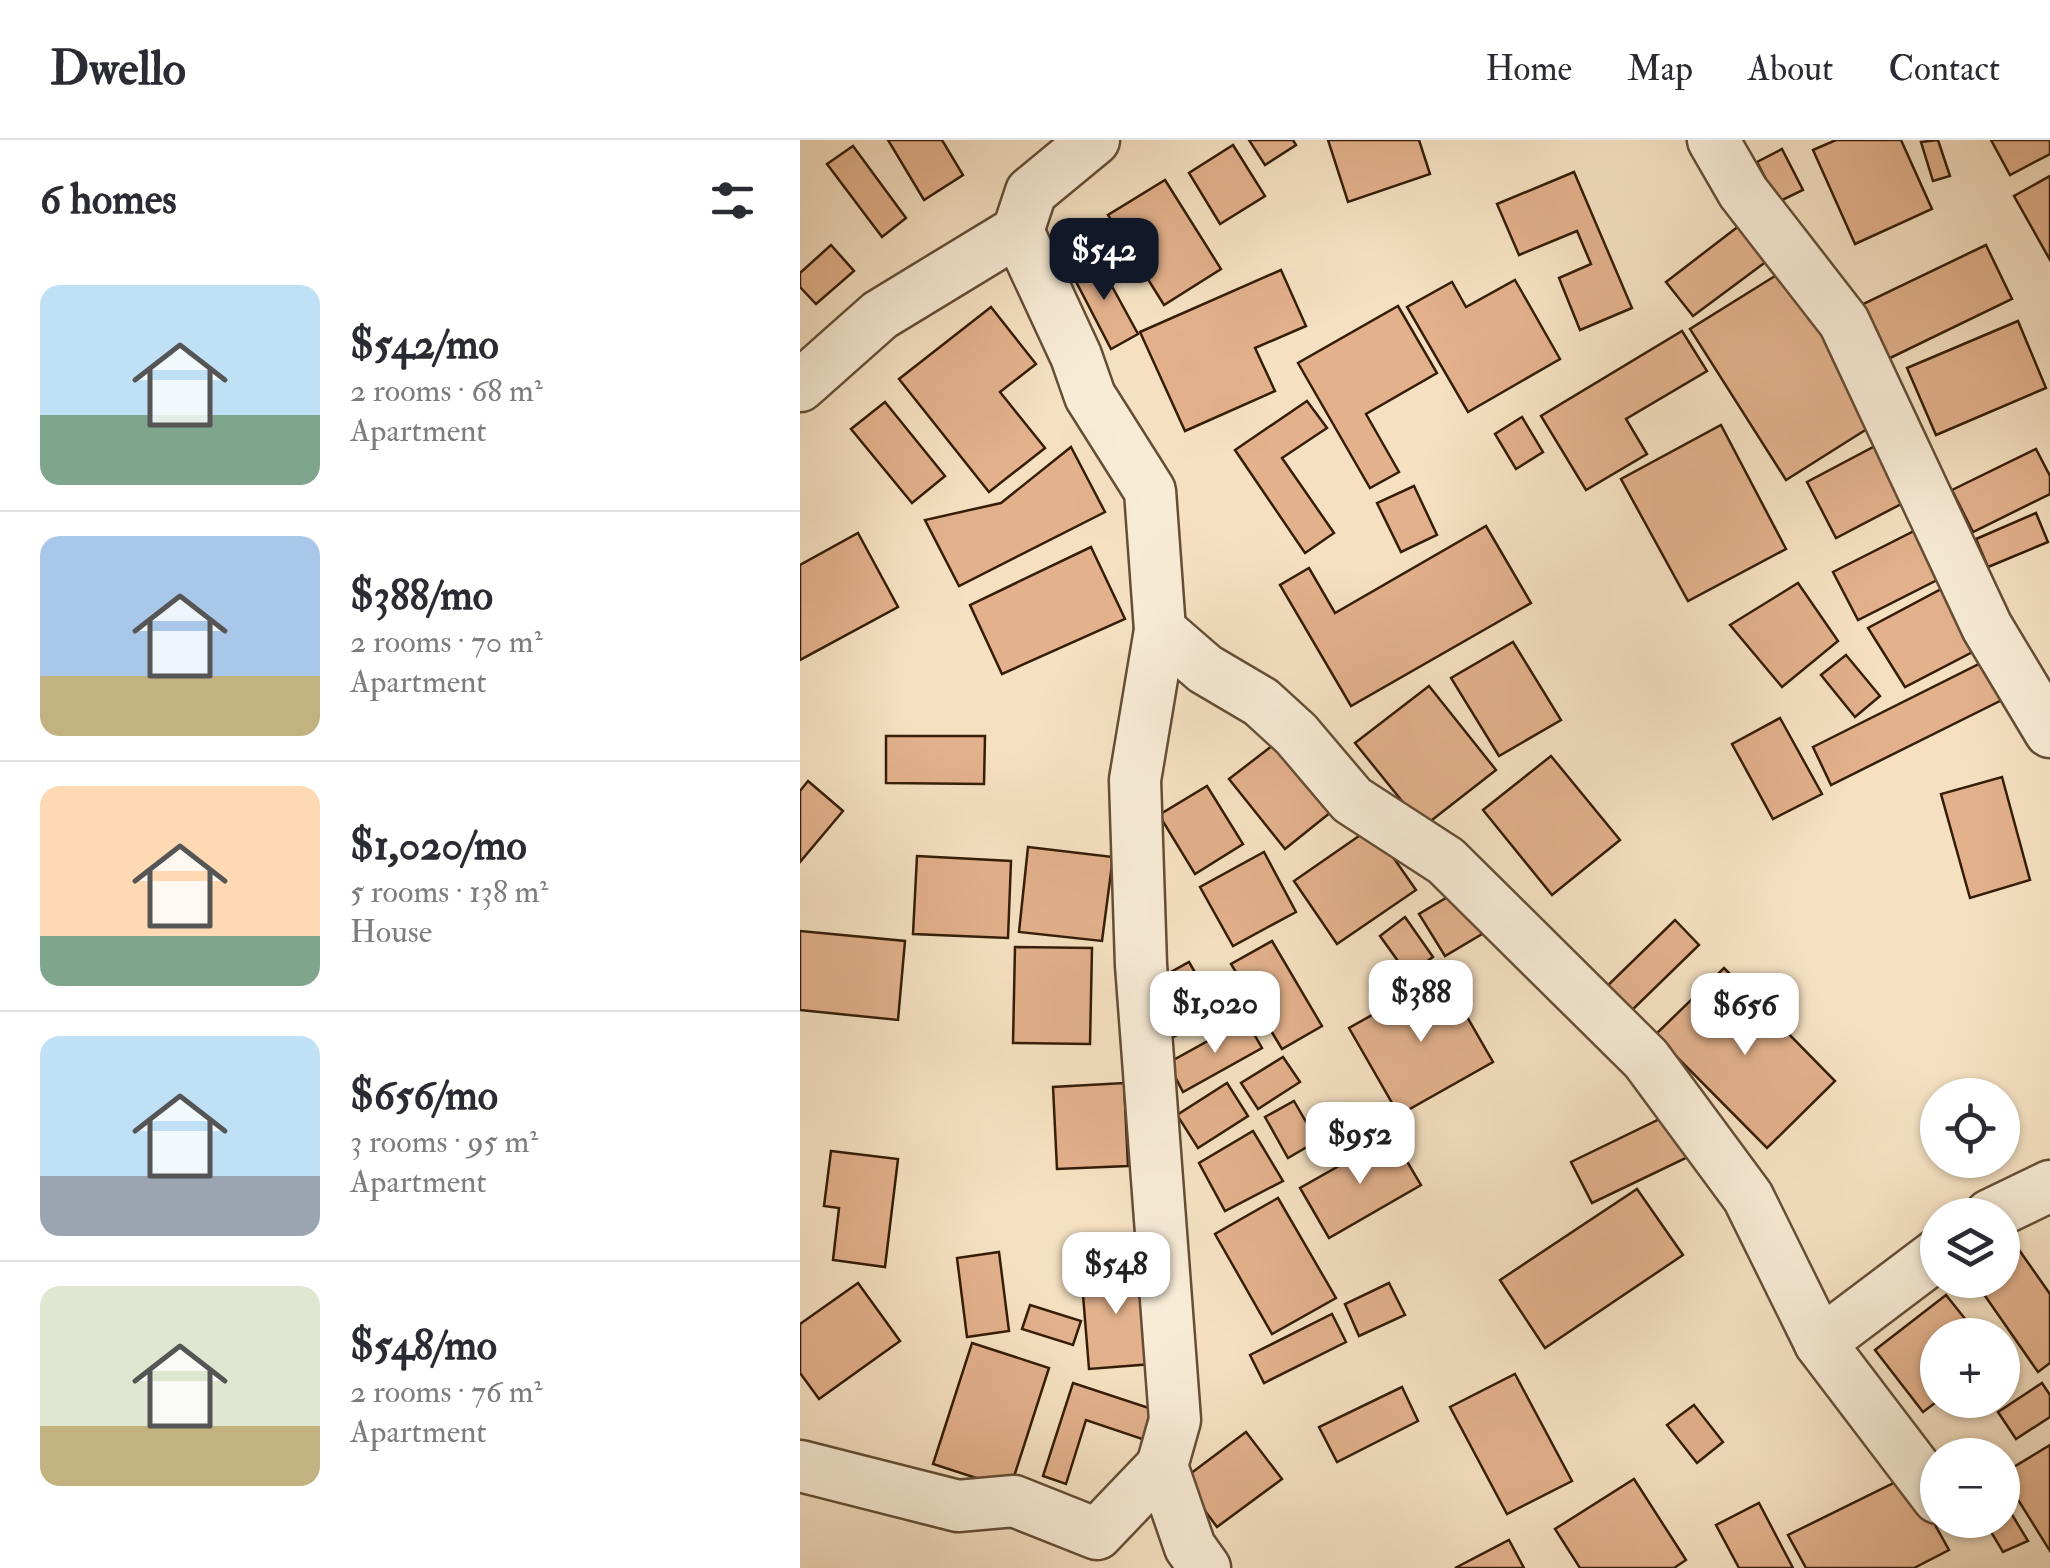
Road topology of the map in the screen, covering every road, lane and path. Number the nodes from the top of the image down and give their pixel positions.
1 (1094, 140) edge
2 (1713, 140) edge
3 (1018, 232) junction
4 (800, 386) edge
5 (1160, 630) junction
6 (2050, 732) edge
7 (2050, 1186) edge
8 (2020, 1200) edge
9 (1920, 1268) edge
10 (1820, 1343) junction
11 (800, 1466) edge
12 (1162, 1466) junction
13 (1920, 1474) edge
14 (1204, 1568) edge

1 - 3 street
2 - 6 street
3 - 4 street
3 - 5 street
5 - 10 street
5 - 12 street
7 - 8 street
9 - 10 street
10 - 13 street
11 - 12 street
12 - 14 street

